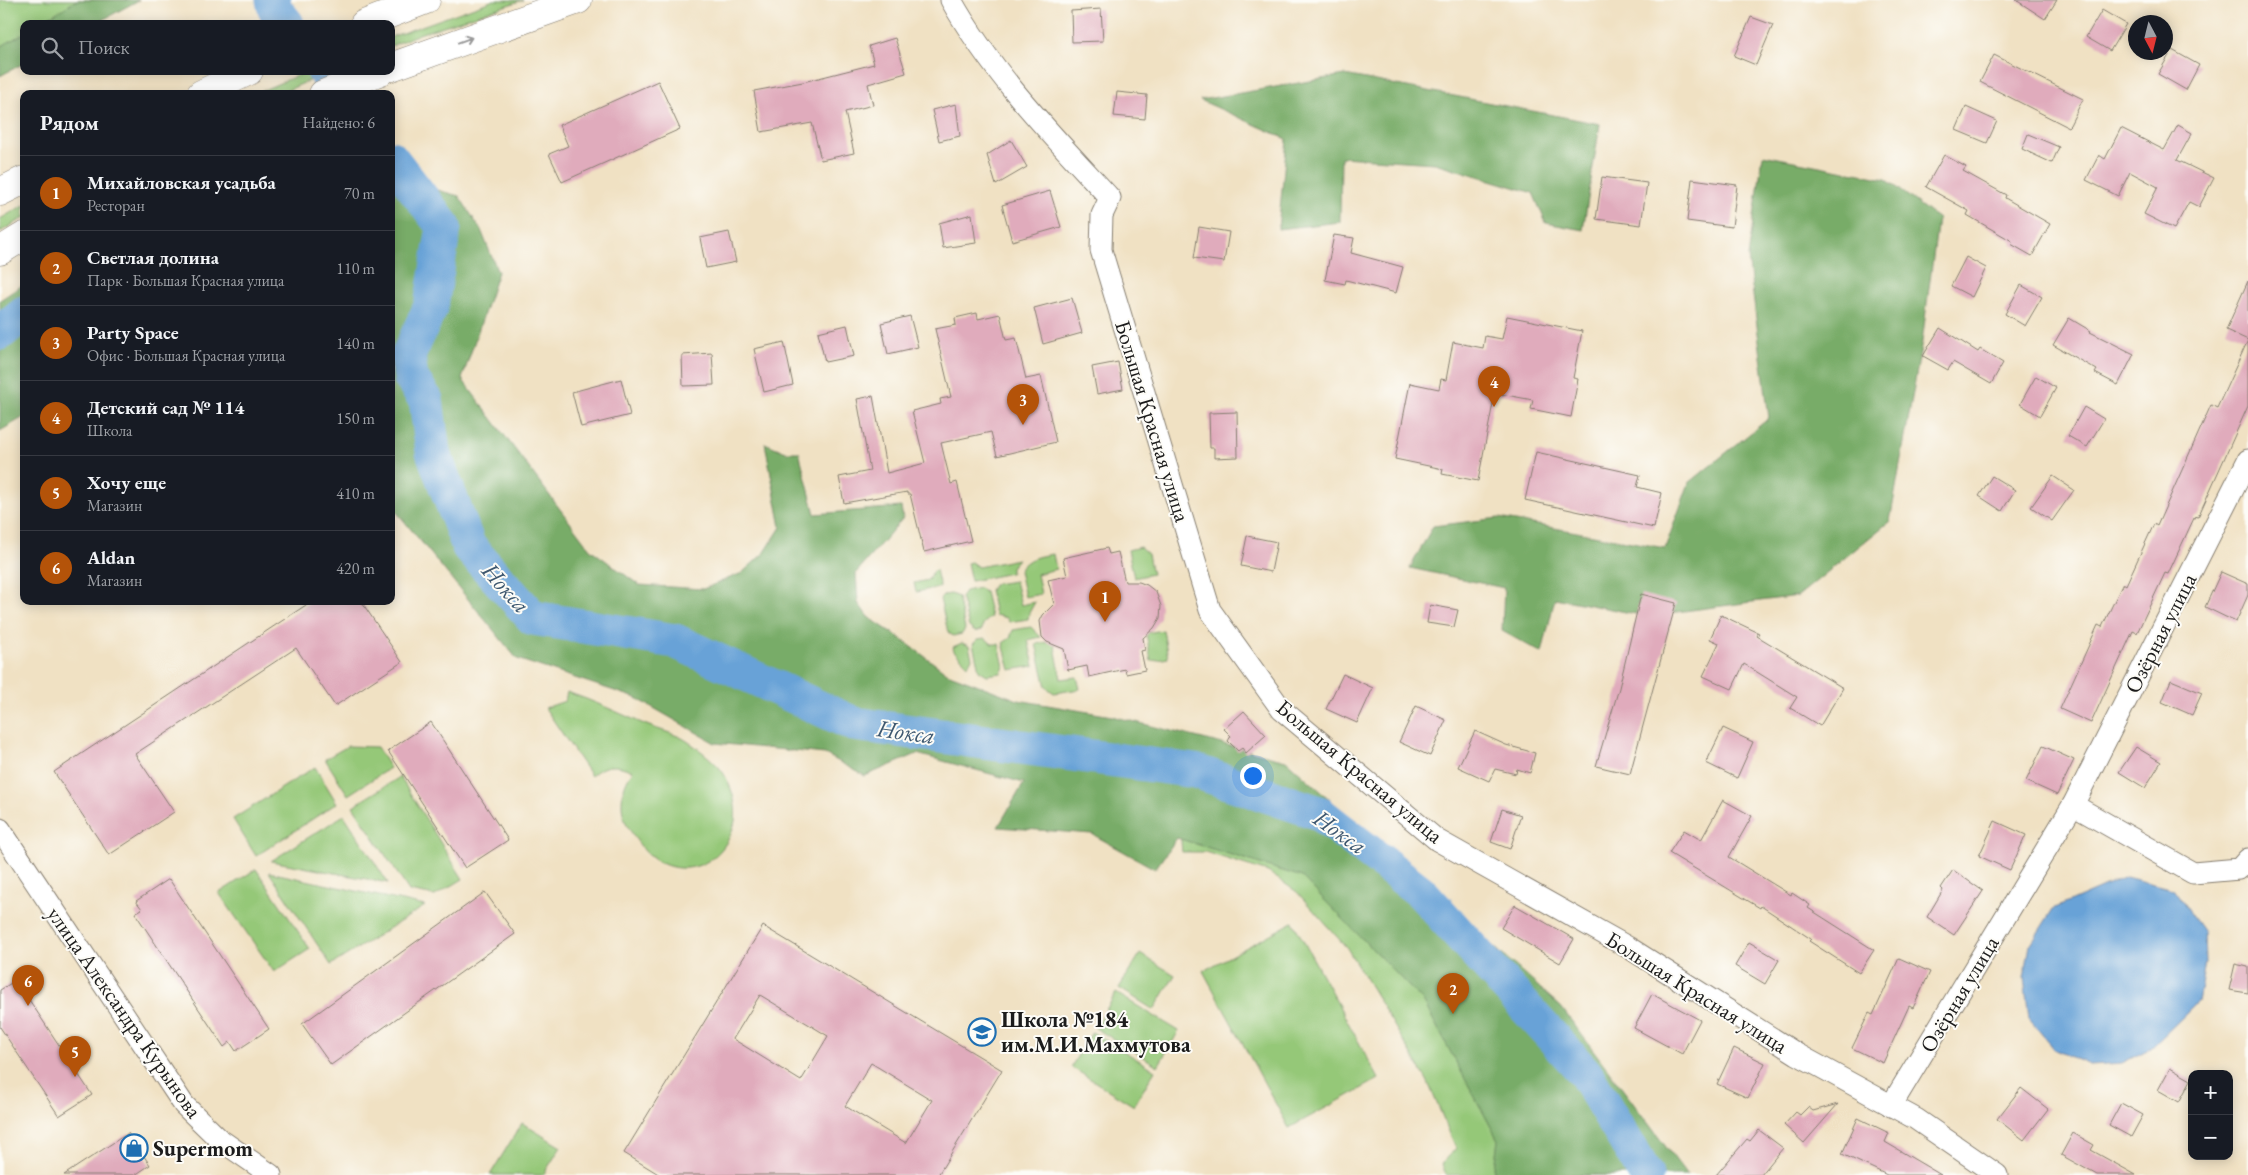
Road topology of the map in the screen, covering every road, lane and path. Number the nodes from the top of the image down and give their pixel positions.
1 (426, 0) edge
2 (578, 0) edge
3 (951, 0) edge
4 (374, 20) edge
5 (395, 65) edge
6 (240, 75) edge
7 (371, 75) edge
8 (209, 90) edge
9 (333, 90) edge
10 (20, 182) edge
11 (0, 192) edge
12 (20, 238) edge
13 (0, 251) edge
14 (2248, 460) edge
15 (2073, 805) junction
16 (0, 829) edge
17 (2248, 859) edge
18 (1891, 1106) junction
19 (271, 1175) edge
20 (1997, 1175) edge

1 - 4 main road
5 -> 2 main road
3 - 18 street, Большая Красная улица
6 - 8 main road
7 - 9 main road
10 - 11 main road
12 - 13 main road
14 - 15 street, Озёрная улица
15 - 17 street
15 - 18 street, Озёрная улица
16 - 19 street, улица Александра Курынова
18 - 20 street, Большая Красная улица

